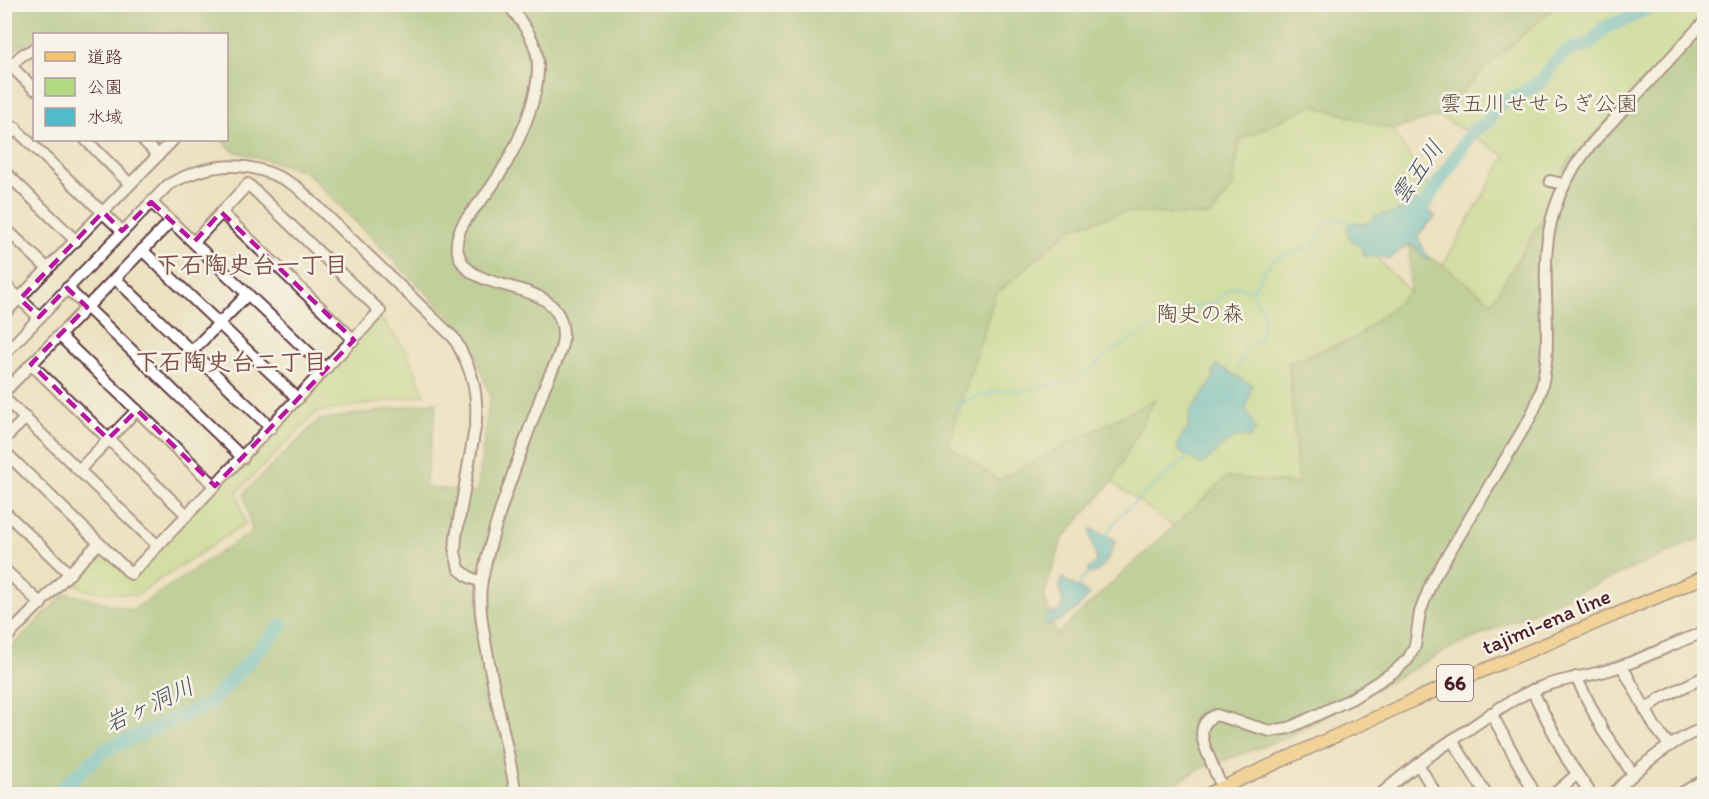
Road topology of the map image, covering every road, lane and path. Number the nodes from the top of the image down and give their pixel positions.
1 (508, 4) edge
2 (1704, 22) edge
3 (33, 50) edge
4 (8, 69) edge
5 (33, 88) edge
6 (4, 118) edge
7 (16, 128) junction
8 (4, 141) edge
9 (87, 141) edge
10 (143, 141) edge
11 (172, 141) edge
12 (158, 155) junction
13 (4, 171) edge
14 (1550, 181) dead end
15 (130, 184) junction
16 (1563, 184) junction
17 (151, 202) junction
18 (103, 212) junction
19 (221, 212) junction
20 (171, 221) junction
21 (4, 227) edge
22 (122, 231) junction
23 (76, 241) junction
24 (194, 242) junction
25 (142, 250) junction
26 (48, 269) junction
27 (116, 279) junction
28 (4, 284) edge
29 (67, 288) junction
30 (248, 294) junction
31 (20, 299) junction
32 (87, 308) junction
33 (4, 314) edge
34 (39, 317) junction
35 (220, 323) junction
36 (60, 336) junction
37 (354, 340) junction
38 (191, 352) junction
39 (4, 354) edge
40 (31, 364) junction
41 (326, 369) junction
42 (4, 392) edge
43 (4, 398) edge
44 (298, 399) junction
45 (136, 410) junction
46 (26, 418) junction
47 (271, 428) junction
48 (4, 439) edge
49 (108, 439) junction
50 (4, 451) edge
51 (243, 458) junction
52 (80, 470) junction
53 (215, 486) junction
54 (4, 511) edge
55 (187, 515) junction
56 (99, 543) junction
57 (158, 546) junction
58 (4, 569) edge
59 (70, 574) junction
60 (1704, 577) edge
61 (482, 582) junction
62 (41, 604) junction
63 (4, 631) edge
64 (1704, 632) edge
65 (1622, 666) junction
66 (1576, 677) junction
67 (1704, 677) edge
68 (1532, 690) junction
69 (1645, 710) junction
70 (1491, 713) junction
71 (1703, 731) edge
72 (1452, 740) junction
73 (1670, 746) junction
74 (1418, 764) junction
75 (1576, 774) junction
76 (1633, 774) junction
77 (1703, 784) edge
78 (1223, 791) edge
79 (516, 795) edge
80 (1208, 795) edge
81 (1381, 795) edge
82 (1436, 795) edge
83 (1486, 795) edge
84 (1535, 795) edge
85 (1554, 795) edge
86 (1591, 795) edge
87 (1614, 795) edge
88 (1680, 795) edge

1 - 61 street
2 - 16 street
3 - 4 street
4 - 5 street
6 - 7 street
7 - 8 street
7 - 18 street
9 - 15 street
10 - 12 street
11 - 12 street
12 - 15 street
13 - 23 street
14 - 16 street
15 - 18 street
16 - 78 street
17 - 20 street
17 - 22 street
17 - 61 street
18 - 22 street
18 - 23 street
19 - 24 street
19 - 37 street
19 - 37 street
20 - 24 street
20 - 25 street
21 - 26 street
22 - 29 street
23 - 26 street
24 - 30 street
25 - 27 street
25 - 35 street
26 - 31 street
27 - 32 street
27 - 38 street
28 - 31 street
29 - 32 street
29 - 34 street
30 - 35 street
30 - 41 street
31 - 33 street
31 - 34 street
32 - 36 street
32 - 51 street
34 - 39 street
35 - 38 street
35 - 44 street
36 - 40 street
36 - 45 street
37 - 41 street
38 - 47 street
40 - 42 street
40 - 49 street
41 - 44 street
43 - 46 street
44 - 47 street
45 - 49 street
45 - 53 street
46 - 48 street
46 - 52 street
47 - 51 street
49 - 52 street
49 - 55 street
50 - 56 street
51 - 53 street
52 - 57 street
53 - 55 street
54 - 59 street
55 - 57 street
56 - 57 street
56 - 59 street
58 - 62 street
59 - 62 street
60 - 78 main road, tajimi-ena line / 66
61 - 79 street
62 - 63 street
64 - 65 street
65 - 66 street
65 - 69 street
66 - 68 street
66 - 76 street
67 - 69 street
68 - 70 street
68 - 75 street
69 - 73 street
70 - 72 street
70 - 84 street
71 - 73 street
72 - 74 street
72 - 83 street
73 - 76 street
74 - 81 street
74 - 82 street
75 - 85 street
75 - 86 street
76 - 87 street
77 - 88 street
78 - 80 main road, tajimi-ena line / 66

